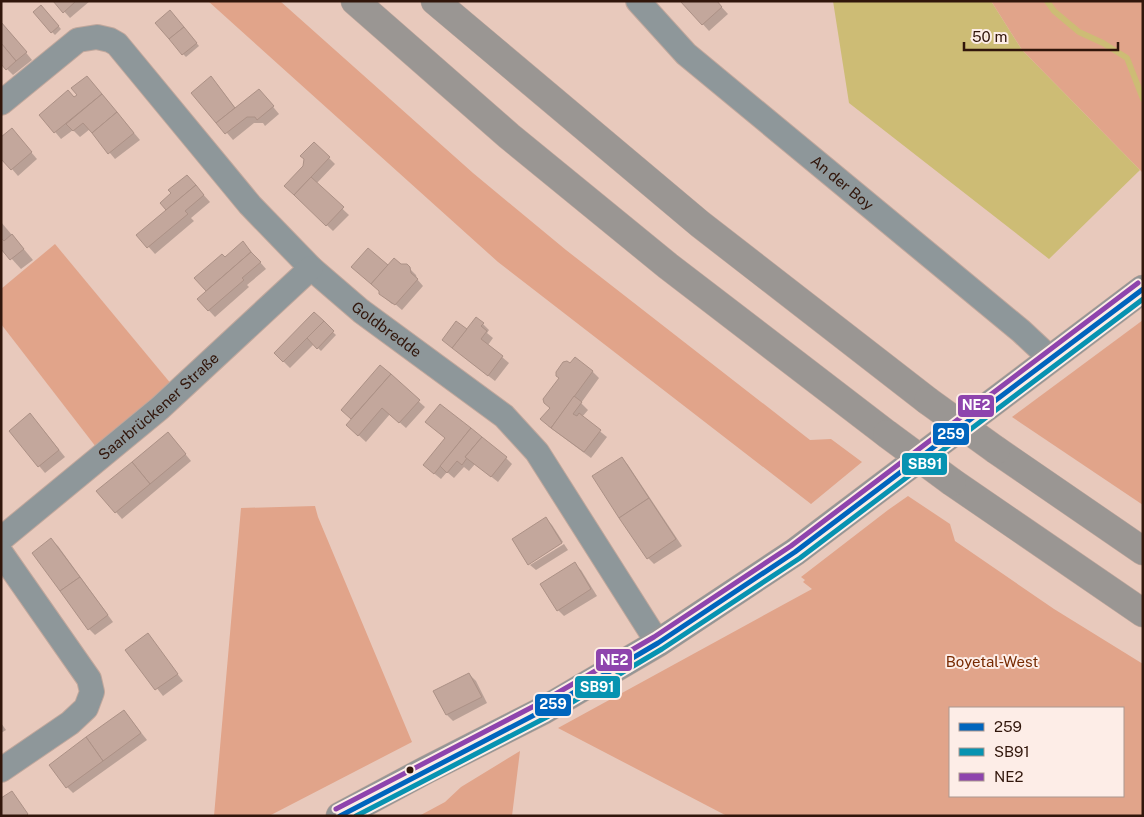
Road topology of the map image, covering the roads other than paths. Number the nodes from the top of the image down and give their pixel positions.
1 (355, 1) edge
2 (435, 1) edge
3 (638, 1) edge
4 (1, 103) edge
5 (312, 268) junction
6 (1143, 289) edge
7 (1051, 359) junction
8 (1, 540) edge
9 (1143, 551) edge
10 (1, 553) edge
11 (1143, 613) edge
12 (658, 643) junction
13 (1, 770) edge
14 (340, 816) edge

1 - 11 highway, bridge
2 - 9 highway, bridge
3 - 7 street, An der Boy
4 - 5 street, Goldbredde
5 - 8 street, Saarbrückener Straße
5 - 12 street, Goldbredde
6 - 7 main road
7 - 12 main road
10 - 13 street
12 - 14 main road

